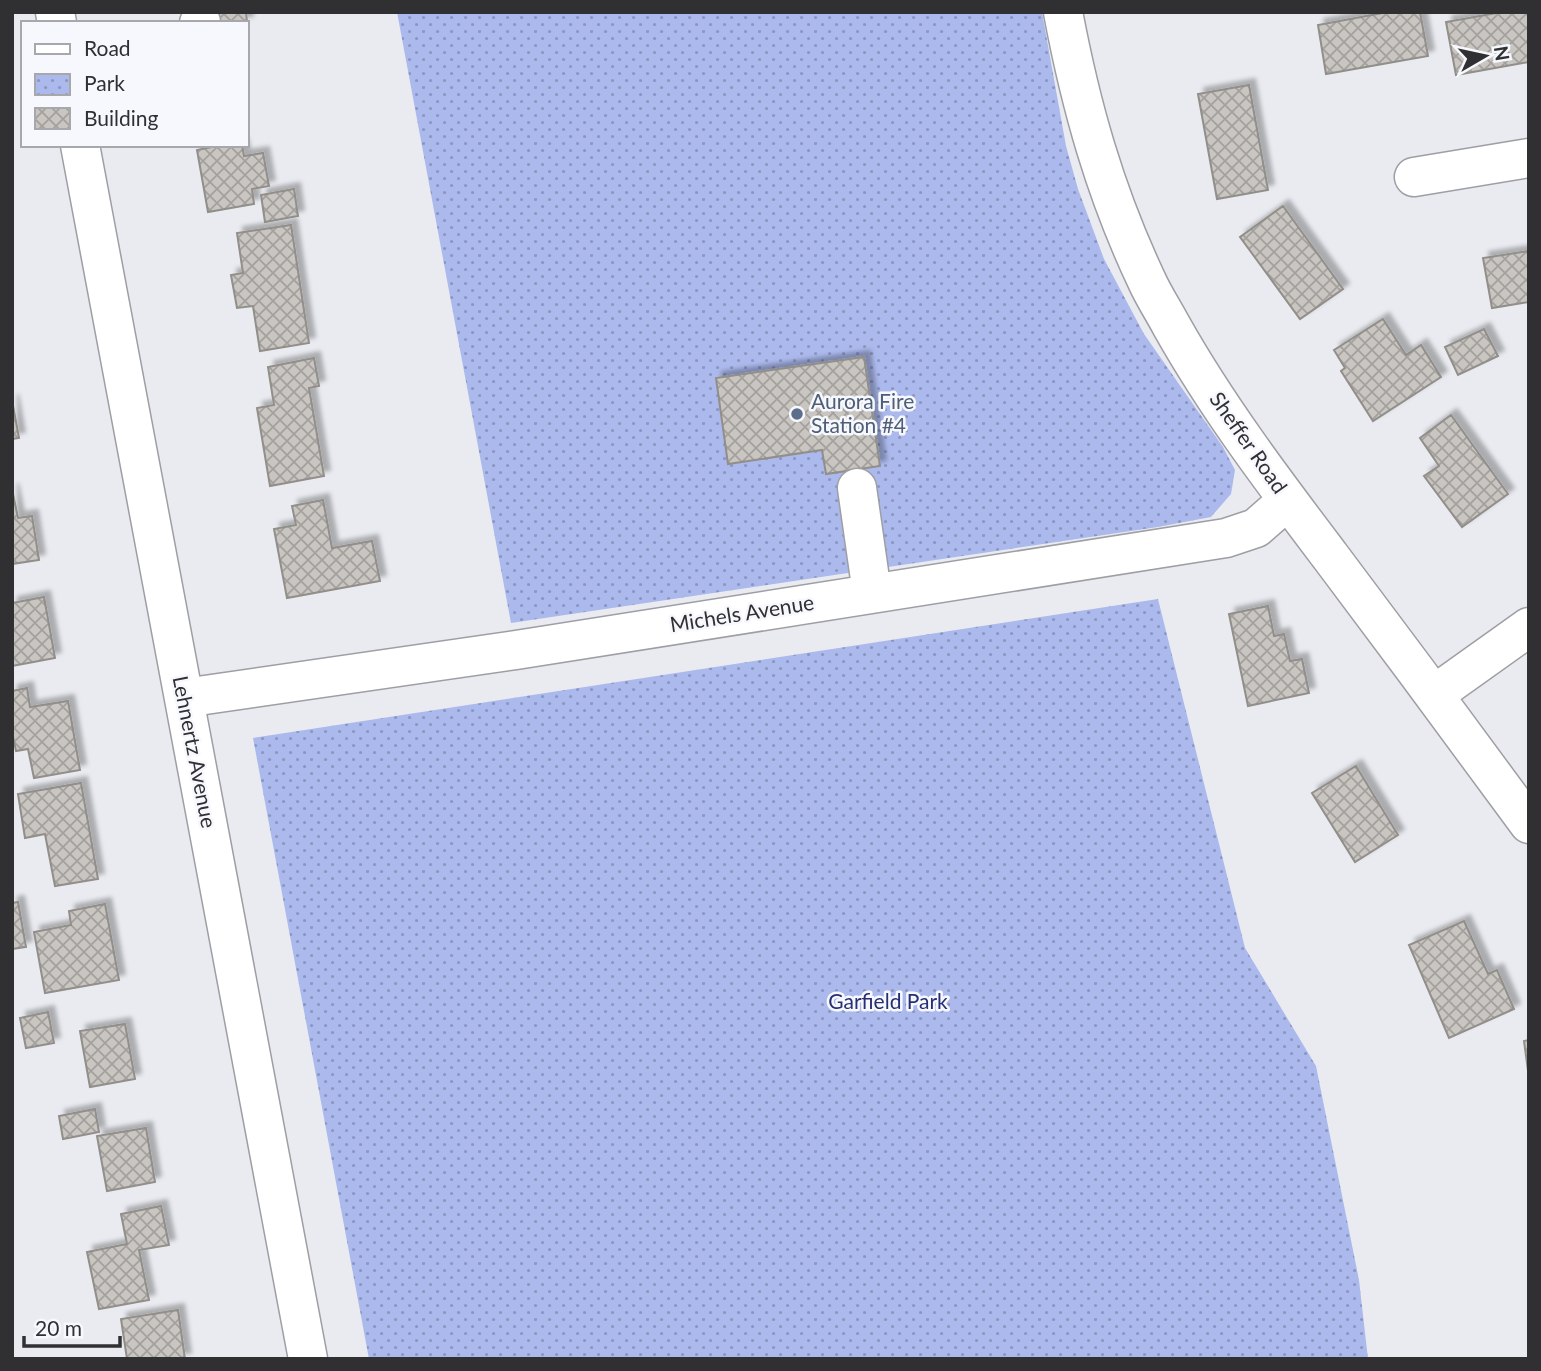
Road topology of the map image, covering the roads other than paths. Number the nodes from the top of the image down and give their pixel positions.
1 (1063, 12) edge
2 (80, 147) edge
3 (1529, 158) edge
4 (1414, 177) dead end
5 (857, 488) dead end
6 (1288, 500) junction
7 (872, 593) junction
8 (1529, 627) edge
9 (1434, 694) junction
10 (184, 698) junction
11 (1529, 824) edge
12 (308, 1359) edge

1 - 6 street, Sheffer Road
2 - 10 street, Lehnertz Avenue
3 - 4 street
5 - 7 street
6 - 7 street, Michels Avenue
6 - 9 street, Sheffer Road
7 - 10 street, Michels Avenue
8 - 9 street
9 - 11 street, Sheffer Road
10 - 12 street, Lehnertz Avenue

